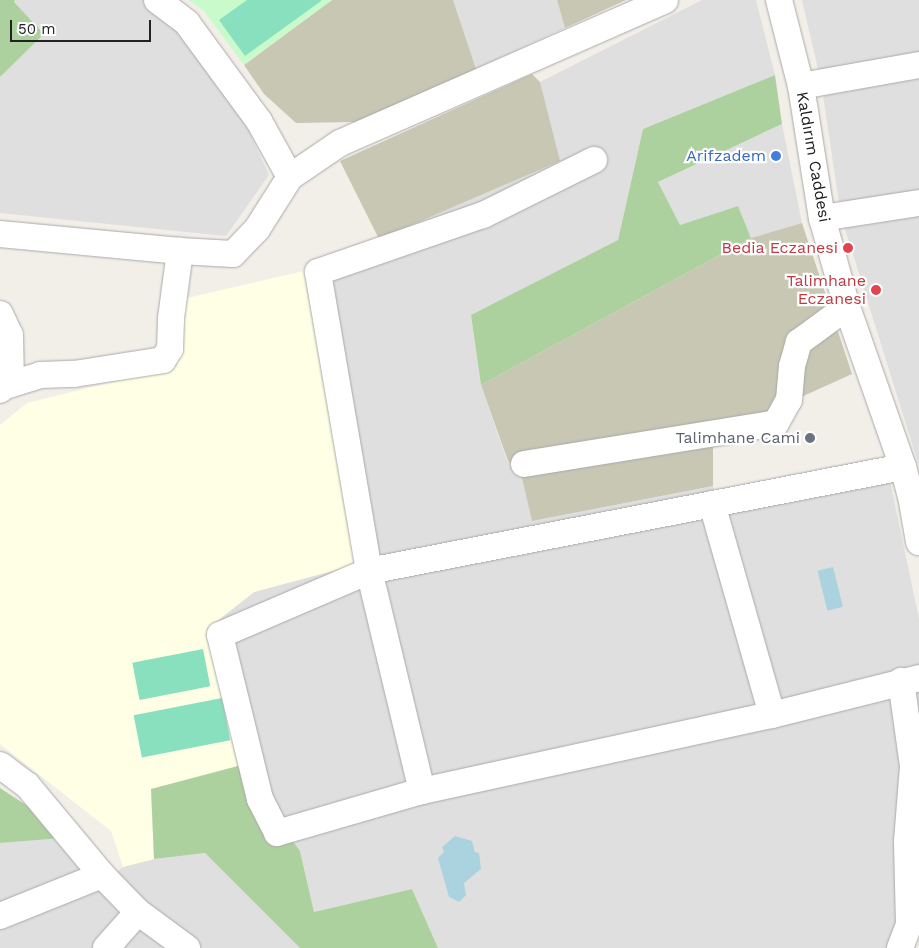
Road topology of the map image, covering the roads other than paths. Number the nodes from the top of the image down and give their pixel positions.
1 (157, 0) edge
2 (665, 0) edge
3 (779, 0) edge
4 (919, 65) edge
5 (801, 86) junction
6 (594, 160) dead end
7 (290, 177) junction
8 (919, 203) edge
9 (822, 218) junction
10 (0, 234) edge
11 (180, 251) junction
12 (847, 307) junction
13 (0, 314) edge
14 (6, 387) edge
15 (524, 464) dead end
16 (903, 467) junction
17 (915, 496) edge
18 (712, 504) junction
19 (919, 542) edge
20 (370, 571) junction
21 (910, 680) edge
22 (772, 715) junction
23 (0, 765) edge
24 (422, 791) junction
25 (102, 874) junction
26 (138, 912) junction
27 (0, 916) edge
28 (106, 948) edge
29 (187, 948) edge
30 (900, 948) edge

1 - 7 street
2 - 7 street
3 - 5 street, Kaldırım Caddesi
4 - 5 street
5 - 9 street, Kaldırım Caddesi
6 - 20 street
7 - 11 street
8 - 9 street
9 - 12 street, Kaldırım Caddesi
10 - 11 street
11 - 14 street
12 - 15 street
12 - 16 street, Kaldırım Caddesi
13 - 14 street
16 - 17 street, Kaldırım Caddesi
16 - 18 street
17 - 19 street, Kaldırım Caddesi
18 - 20 street
18 - 22 street
20 - 24 street
20 - 24 street
21 - 22 street
21 - 30 street
22 - 24 street
23 - 25 street
25 - 26 street
25 - 27 street
26 - 28 street
26 - 29 street

